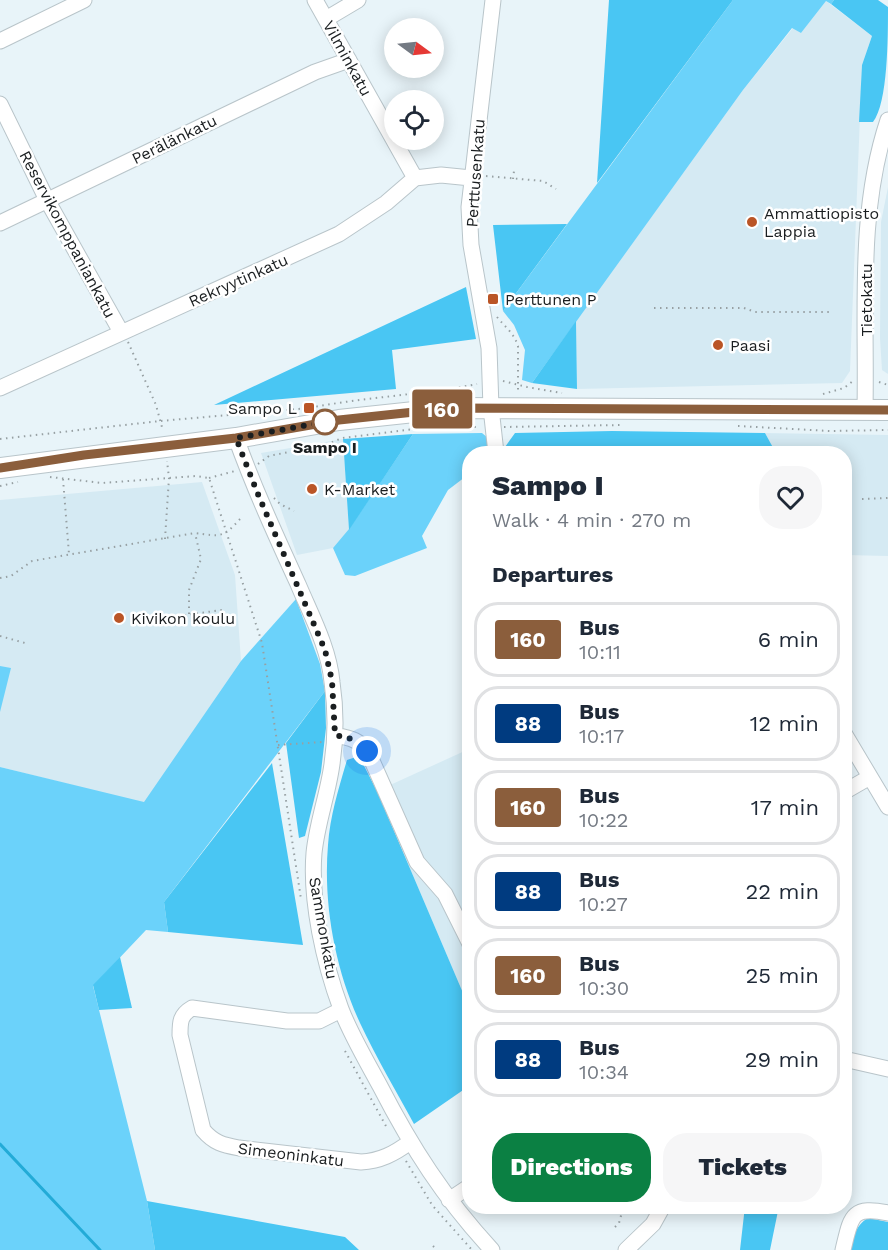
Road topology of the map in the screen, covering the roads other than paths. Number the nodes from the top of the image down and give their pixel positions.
1 (84, 0) edge
2 (315, 0) edge
3 (358, 0) edge
4 (493, 0) edge
5 (326, 19) junction
6 (0, 41) edge
7 (349, 60) junction
8 (0, 104) edge
9 (888, 120) edge
10 (478, 177) junction
11 (416, 178) junction
12 (47, 200) junction
13 (0, 223) edge
14 (122, 332) junction
15 (0, 388) edge
16 (491, 408) junction
17 (865, 410) junction
18 (888, 410) edge
19 (236, 438) junction
20 (495, 446) edge
21 (0, 468) edge
22 (335, 737) junction
23 (852, 747) edge
24 (870, 777) junction
25 (852, 787) edge
26 (888, 807) edge
27 (462, 928) edge
28 (342, 1010) junction
29 (852, 1061) edge
30 (888, 1069) edge
31 (404, 1146) junction
32 (462, 1191) edge
33 (449, 1200) junction
34 (888, 1213) edge
35 (659, 1214) edge
36 (492, 1250) edge
37 (626, 1250) edge
38 (843, 1250) edge

1 - 6 street
2 - 5 street, Vilminkatu
3 - 5 street
4 - 10 street, Perttusenkatu
5 - 7 street, Vilminkatu
7 - 11 street, Vilminkatu
7 - 12 street, Perälänkatu
8 - 12 street, Reservikomppaniankatu
9 - 17 street, Tietokatu
10 - 11 street
10 - 16 street, Perttusenkatu
11 - 14 street, Rekryytinkatu
12 - 13 street, Perälänkatu
12 - 14 street, Reservikomppaniankatu
14 - 15 street, Rekryytinkatu
16 - 17 main road
16 - 19 main road
16 - 20 street, Perttusenkatu
17 - 18 main road
19 - 21 main road
19 - 22 street, Sammonkatu
22 - 27 street
22 - 28 street, Sammonkatu
23 - 24 street
24 - 25 street
24 - 26 street
28 - 31 street, Sammonkatu
28 - 31 street, Simeoninkatu
29 - 30 street
31 - 33 street, Sammonkatu
32 - 33 street
33 - 36 street, Sammonkatu
34 - 38 street
35 - 37 street

